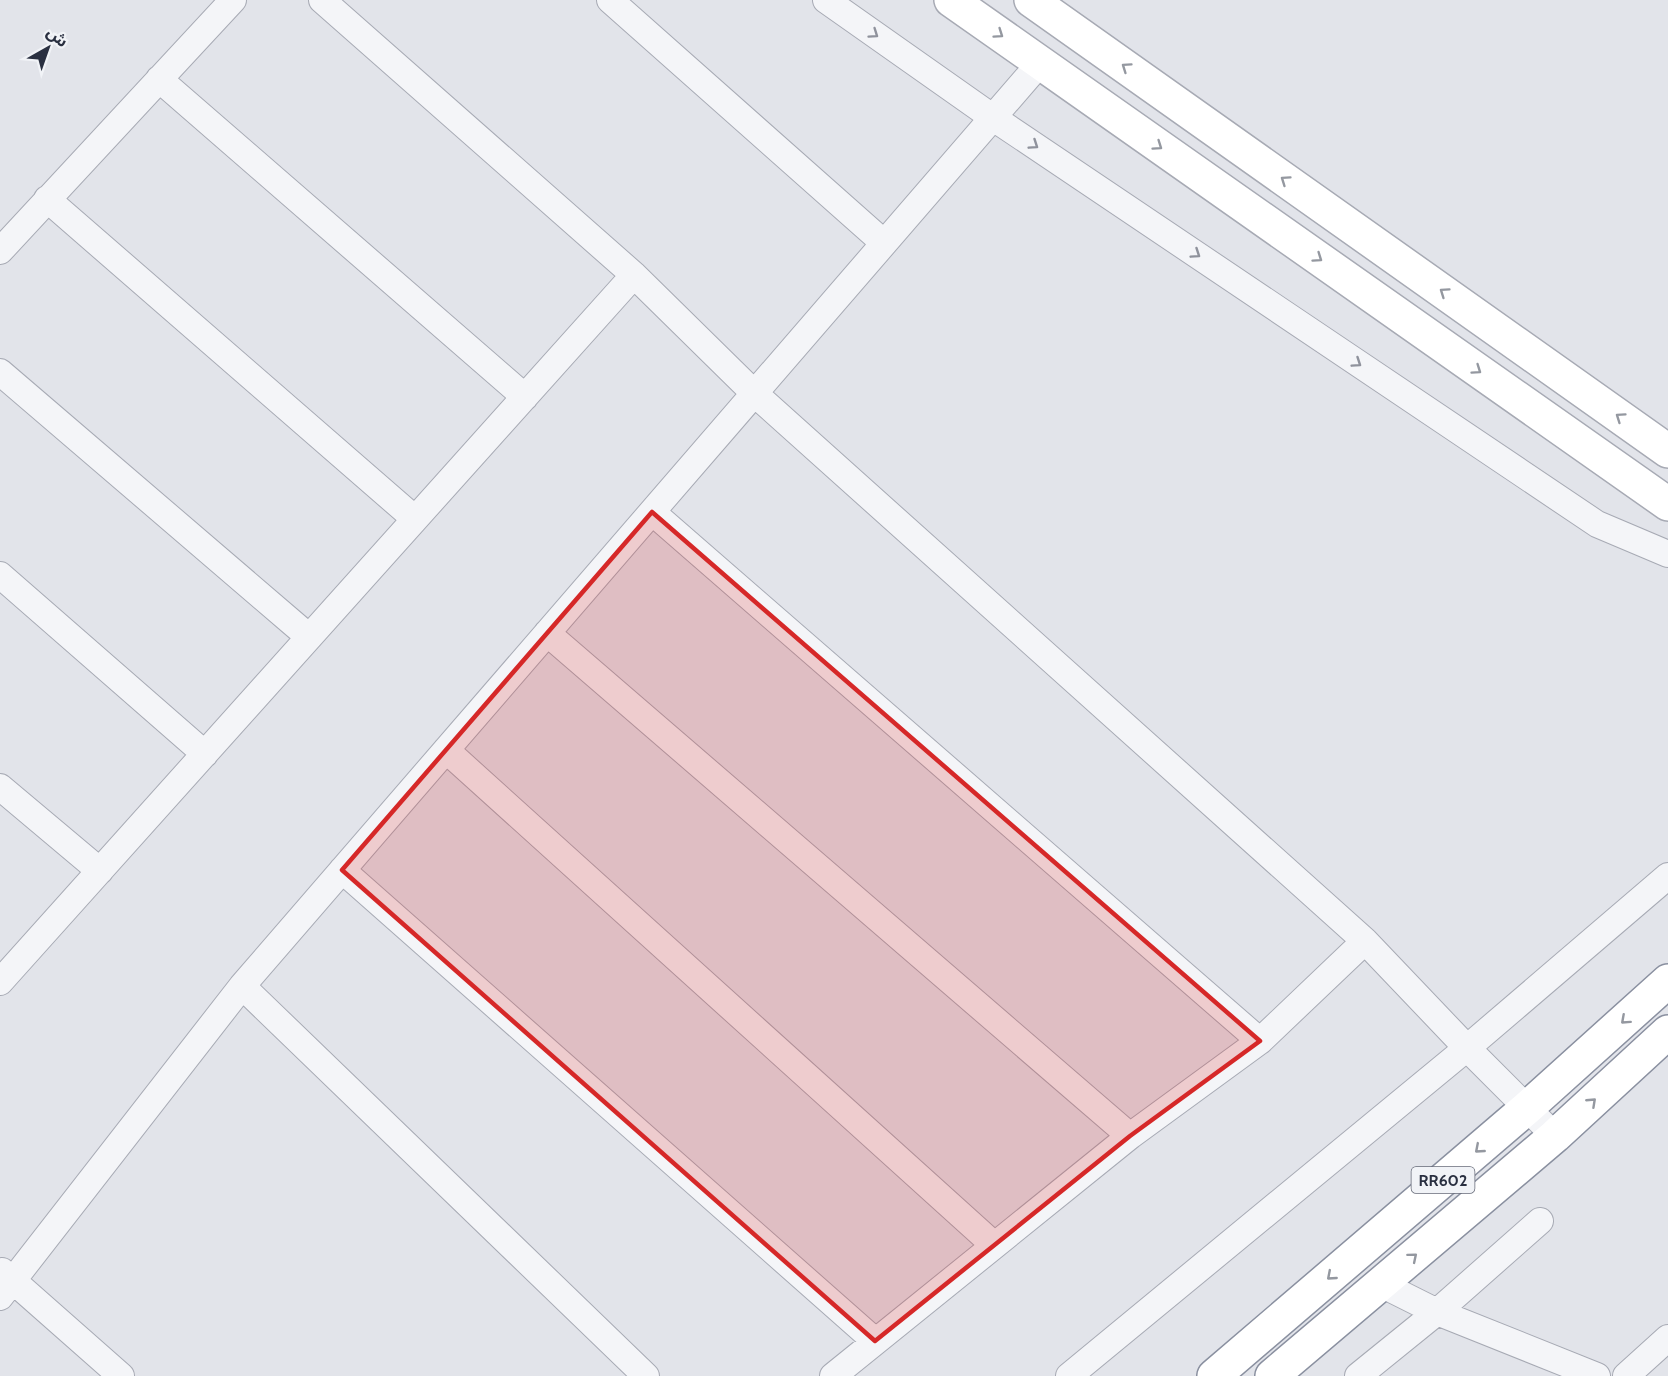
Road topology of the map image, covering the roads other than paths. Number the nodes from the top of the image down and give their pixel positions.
1 (233, 0) edge
2 (322, 0) edge
3 (610, 0) edge
4 (826, 0) edge
5 (951, 0) edge
6 (1031, 0) edge
7 (1040, 63) junction
8 (159, 79) junction
9 (992, 117) junction
10 (47, 199) junction
11 (884, 243) junction
12 (0, 251) edge
13 (634, 275) junction
14 (0, 372) edge
15 (754, 393) junction
16 (525, 397) junction
17 (1668, 451) edge
18 (1668, 504) edge
19 (652, 512) junction
20 (415, 519) junction
21 (1668, 554) edge
22 (0, 575) edge
23 (547, 633) junction
24 (309, 638) junction
25 (446, 750) junction
26 (205, 754) junction
27 (0, 787) edge
28 (342, 870) junction
29 (100, 871) junction
30 (1668, 876) edge
31 (1365, 941) junction
32 (1668, 981) edge
33 (0, 982) edge
34 (242, 986) junction
35 (1668, 1032) edge
36 (1260, 1041) junction
37 (1467, 1048) junction
38 (1527, 1108) junction
39 (1130, 1136) junction
40 (1555, 1136) junction
41 (1540, 1221) dead end
42 (994, 1245) junction
43 (4, 1283) edge
44 (1381, 1284) junction
45 (1437, 1312) junction
46 (1668, 1338) edge
47 (875, 1341) junction
48 (121, 1376) edge
49 (646, 1376) edge
50 (833, 1376) edge
51 (1069, 1376) edge
52 (1214, 1376) edge
53 (1272, 1376) edge
54 (1358, 1376) edge
55 (1596, 1376) edge
56 (1626, 1376) edge

1 - 8 street
2 - 13 street
3 - 11 street
4 -> 9 street
5 -> 7 main road
17 -> 6 main road
7 - 9 street
7 -> 18 main road
8 - 10 street
8 - 16 street
9 - 11 street
9 -> 21 street
10 - 12 street
10 - 20 street
11 - 15 street
13 - 15 street
13 - 16 street
14 - 24 street
15 - 19 street
15 - 31 street
16 - 20 street
19 - 23 street
19 - 36 street
20 - 24 street
22 - 26 street
23 - 25 street
23 - 39 street
24 - 26 street
25 - 28 street
25 - 42 street
26 - 29 street
27 - 29 street
28 - 34 street
28 - 47 street
29 - 33 street
30 - 37 street
31 - 36 street
31 - 37 street
32 -> 38 main road, RR602
34 - 43 street
34 - 49 street
40 -> 35 main road, RR602
36 - 39 street
37 - 38 street
37 - 51 street
38 - 40 street
38 -> 52 main road, RR602
39 - 42 street
44 -> 40 main road, RR602
41 - 45 street
42 - 47 street
43 - 48 street
44 - 45 street
44 - 53 main road, RR602
45 - 54 street
45 - 55 street
46 - 56 street
47 - 50 street

